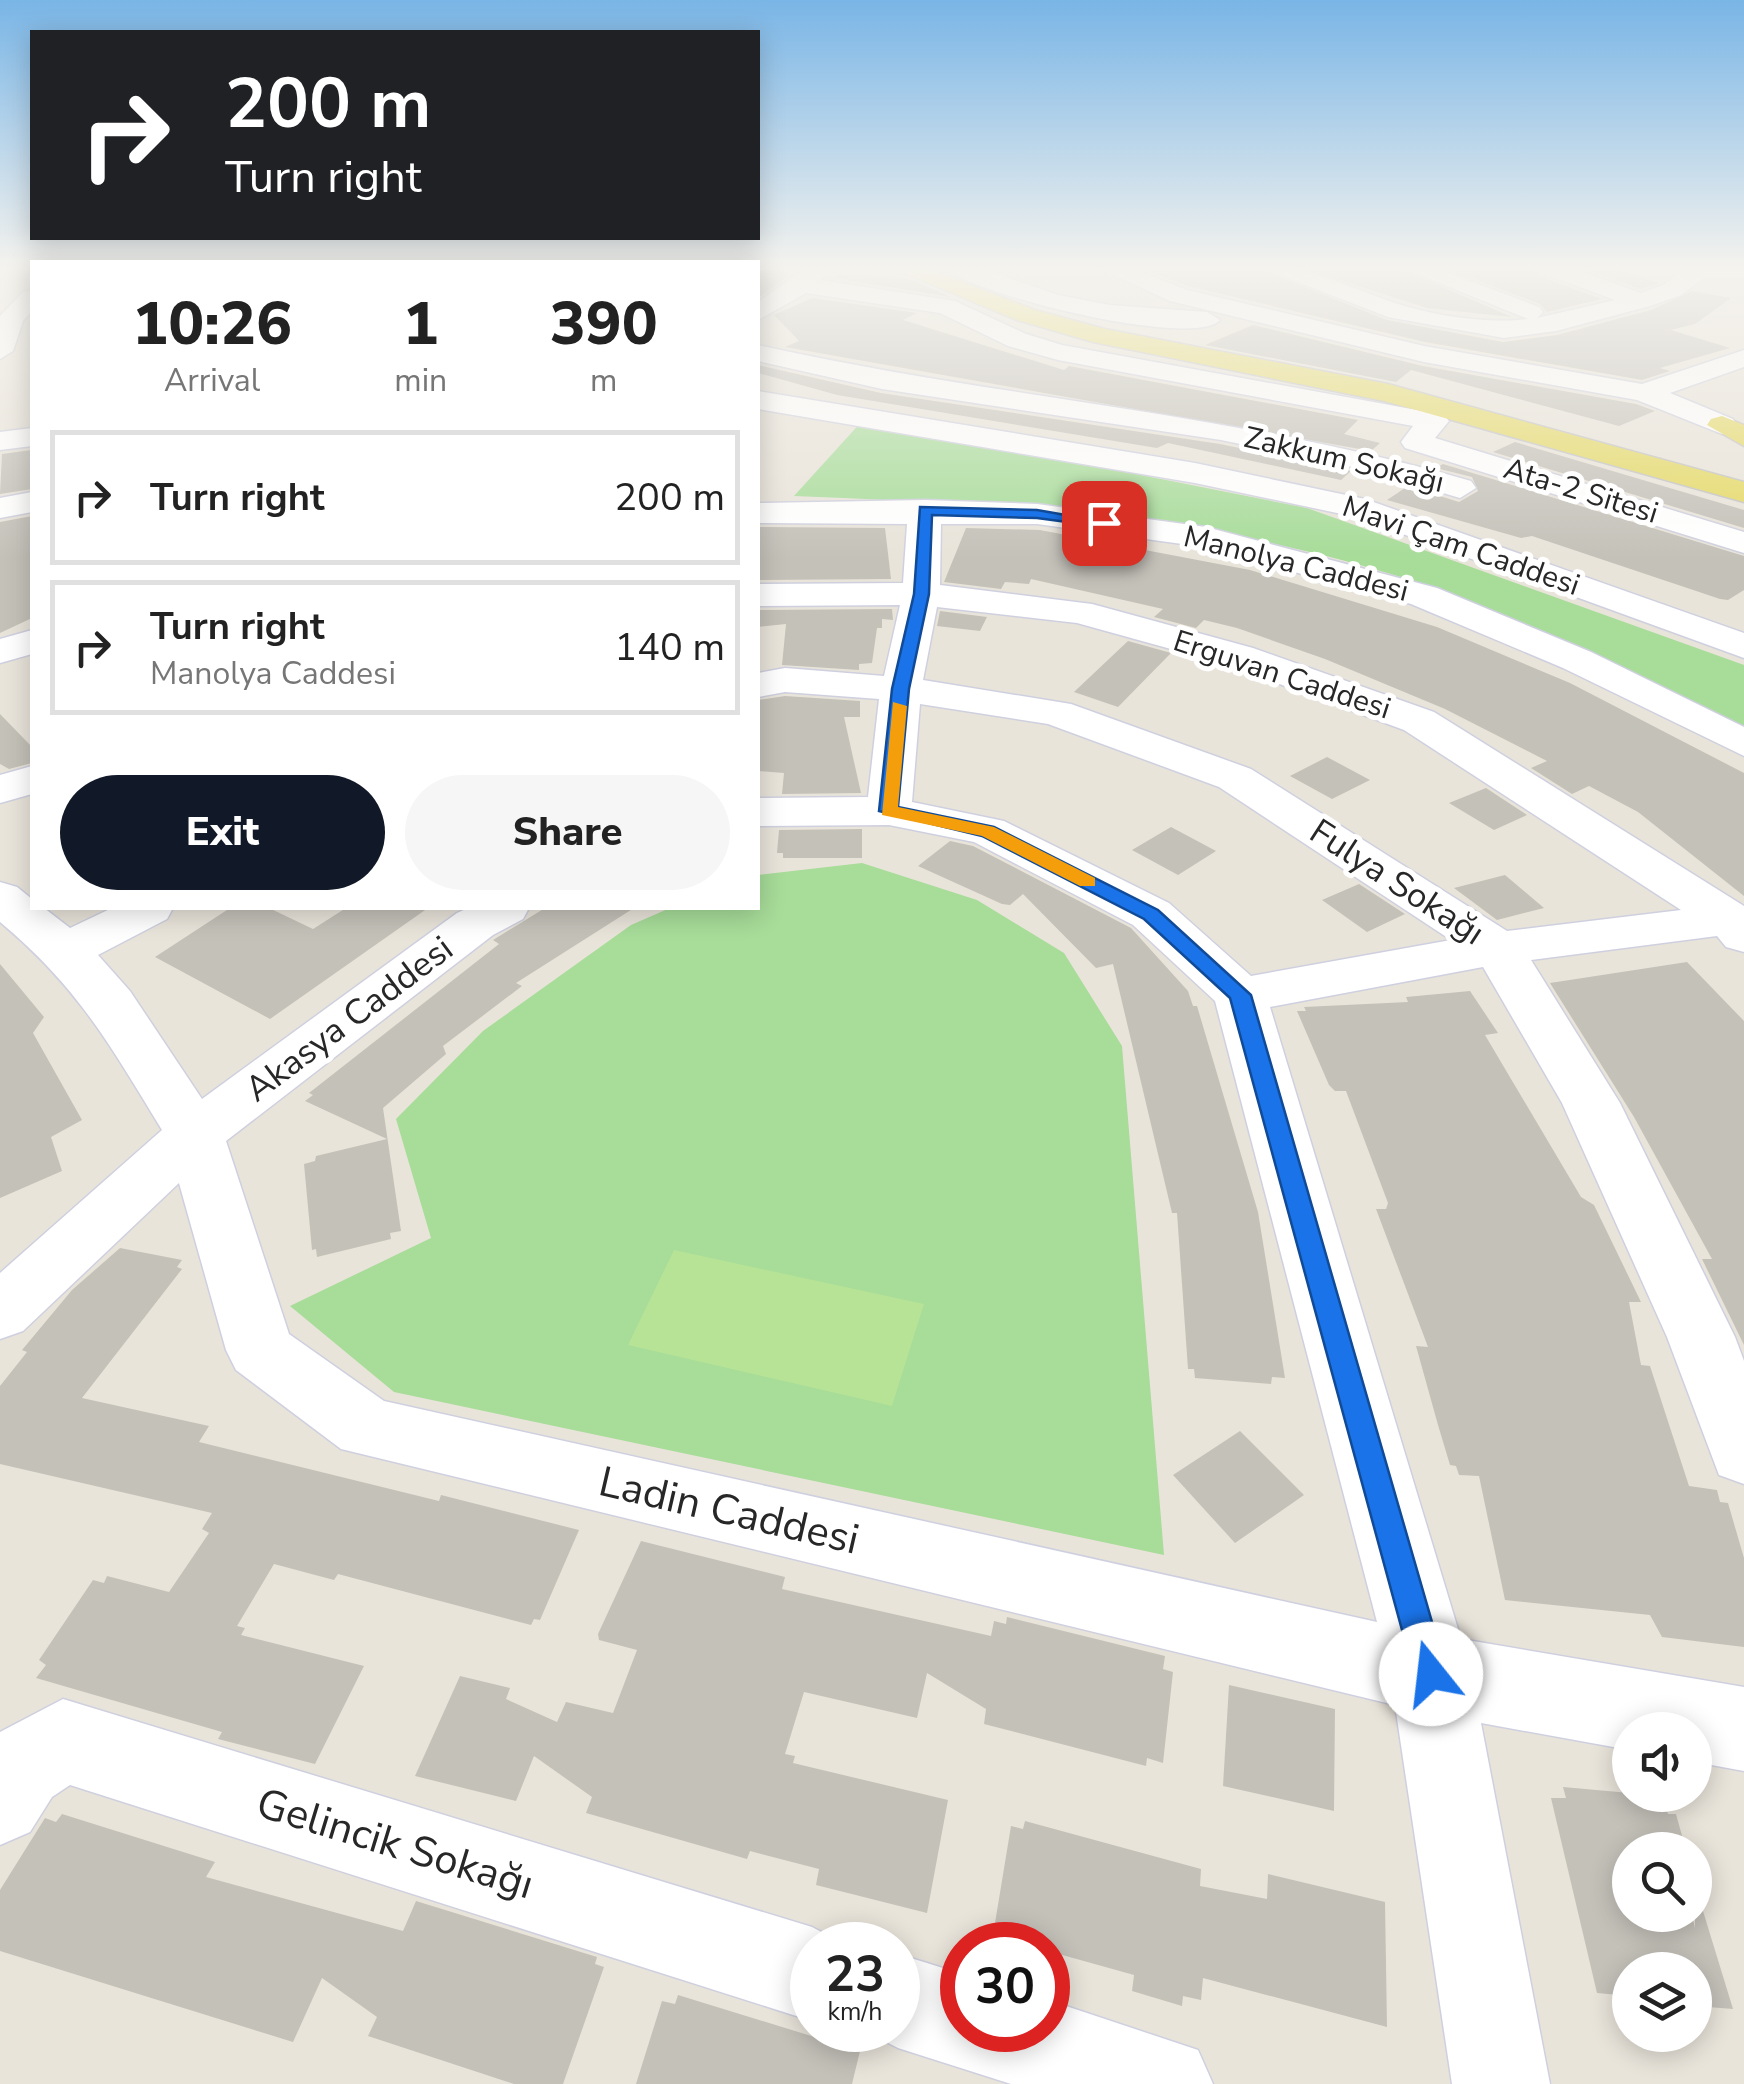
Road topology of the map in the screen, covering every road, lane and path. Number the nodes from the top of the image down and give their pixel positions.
1 (805, 364) edge
2 (935, 364) edge
3 (1126, 364) edge
4 (1251, 364) edge
5 (1293, 364) edge
6 (1482, 364) edge
7 (1726, 364) edge
8 (1644, 393) junction
9 (760, 400) edge
10 (30, 437) edge
11 (0, 441) edge
12 (1416, 442) junction
13 (1740, 457) edge
14 (1391, 468) junction
15 (30, 502) edge
16 (0, 508) edge
17 (925, 510) junction
18 (760, 513) edge
19 (1744, 542) edge
20 (1640, 543) dead end
21 (922, 594) junction
22 (760, 595) edge
23 (30, 643) edge
24 (1744, 646) edge
25 (0, 651) edge
26 (760, 685) edge
27 (900, 689) junction
28 (1744, 743) edge
29 (30, 780) edge
30 (0, 790) edge
31 (889, 811) junction
32 (760, 812) edge
33 (123, 910) edge
34 (500, 910) edge
35 (32, 917) edge
36 (1737, 927) edge
37 (1498, 948) junction
38 (1240, 995) junction
39 (196, 1134) junction
40 (0, 1312) edge
41 (1744, 1453) edge
42 (1431, 1674) junction
43 (1744, 1729) edge
44 (0, 1802) edge
45 (790, 1967) edge
46 (1061, 2052) edge
47 (1164, 2084) edge
48 (1501, 2084) edge

1 - 14 street, Zakkum Sokağı
2 - 12 street, Ata-2 Sitesi
3 - 12 street
4 - 13 main road
5 - 13 main road
6 - 8 street
7 - 8 street
8 - 13 street
9 - 24 street, Mavi Çam Caddesi
10 - 11 street
12 - 14 street
12 - 19 street, Ata-2 Sitesi
14 - 20 street, Zakkum Sokağı
15 - 16 street
17 - 18 street, Manolya Caddesi
17 - 21 street
17 - 28 street, Manolya Caddesi
21 - 22 street, Erguvan Caddesi
21 - 27 street
21 - 36 street, Erguvan Caddesi
23 - 25 street
26 - 27 street, Fulya Sokağı
27 - 31 street
27 - 37 street, Fulya Sokağı
29 - 30 street
31 - 32 street
31 - 38 street
33 - 35 street
34 - 39 street, Akasya Caddesi
35 - 39 street, Ladin Caddesi
36 - 37 street
37 - 38 street
37 - 41 street, Fulya Sokağı
38 - 42 street
39 - 40 street, Akasya Caddesi
39 - 42 street, Ladin Caddesi
42 - 43 street, Ladin Caddesi
42 - 48 street
44 - 45 street, Gelincik Sokağı
46 - 47 street

